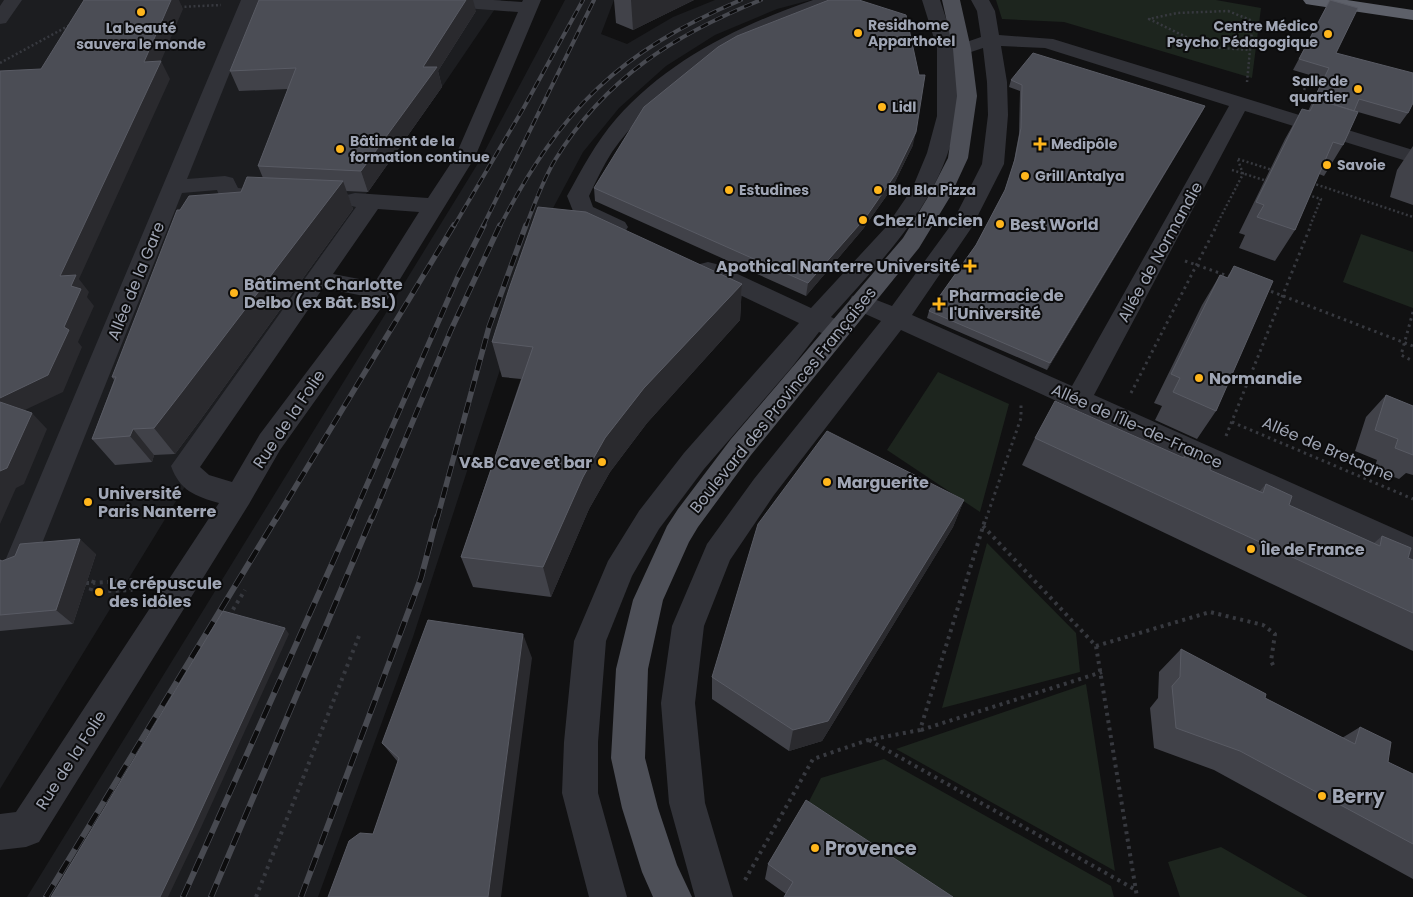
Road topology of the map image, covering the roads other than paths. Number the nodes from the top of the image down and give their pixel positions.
1 (13, 0) edge
2 (426, 0) edge
3 (830, 0) edge
4 (931, 0) edge
5 (951, 0) edge
6 (980, 0) edge
7 (1312, 0) edge
8 (255, 2) edge
9 (531, 4) edge
10 (1413, 15) edge
11 (0, 19) edge
12 (990, 40) junction
13 (962, 49) junction
14 (1240, 103) junction
15 (1413, 157) edge
16 (175, 187) junction
17 (286, 196) edge
18 (333, 198) edge
19 (372, 201) junction
20 (436, 206) junction
21 (636, 236) edge
22 (690, 261) edge
23 (317, 279) junction
24 (381, 291) junction
25 (861, 302) junction
26 (897, 317) junction
27 (826, 325) junction
28 (1078, 400) junction
29 (239, 496) junction
30 (1413, 551) edge
31 (20, 561) edge
32 (13, 830) edge
33 (601, 894) edge
34 (673, 897) edge
35 (714, 897) edge

1 - 11 street
2 - 9 street
3 - 21 street
4 - 27 street
5 - 13 main road, Boulevard des Provinces Françaises
6 - 12 street
7 - 10 highway
8 - 16 street, Allée de la Gare
9 - 20 street, Rue de la Folie
12 - 13 street
12 - 14 street
12 - 26 street
13 - 25 main road, Boulevard des Provinces Françaises
14 - 15 street
14 - 28 street, Allée de Normandie
16 - 17 street
16 - 31 street, Allée de la Gare
18 - 19 street
19 - 20 street
19 - 23 street
20 - 24 street, Rue de la Folie
22 - 27 street
23 - 24 street
23 - 29 street
24 - 29 street, Rue de la Folie
25 - 26 street, Allée de l'Île-de-France
25 - 27 main road, Boulevard des Provinces Françaises
26 - 28 street, Allée de l'Île-de-France
26 - 35 street
27 - 33 street
27 - 34 main road, Boulevard des Provinces Françaises
28 - 30 street, Allée de l'Île-de-France
29 - 32 street, Rue de la Folie

